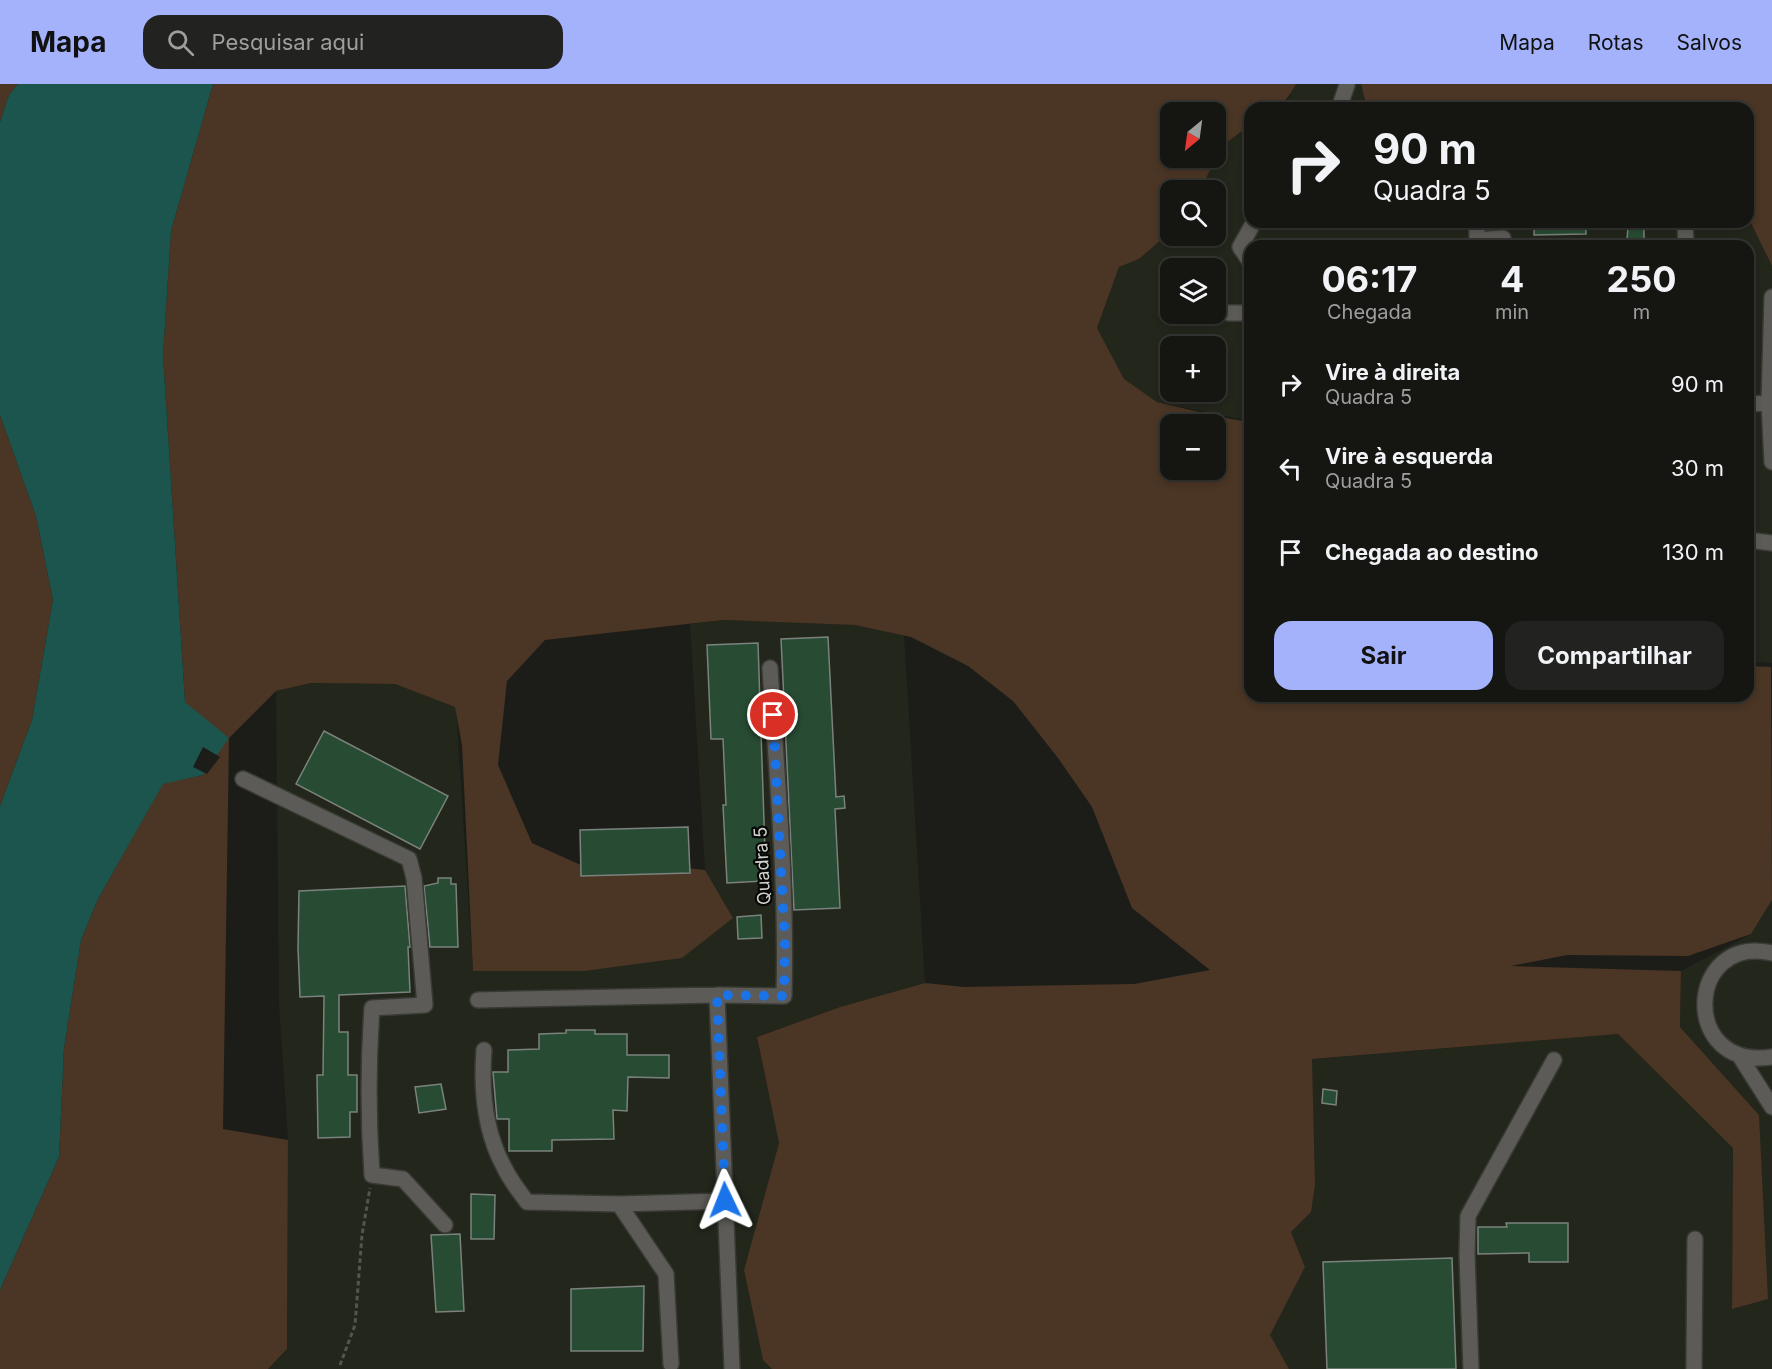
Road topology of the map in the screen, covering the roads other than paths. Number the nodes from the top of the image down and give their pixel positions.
1 (1347, 85) edge
2 (1341, 102) edge
3 (1251, 228) edge
4 (1244, 253) edge
5 (1772, 297) edge
6 (1228, 313) dead end
7 (1244, 313) edge
8 (1770, 403) edge
9 (1754, 404) edge
10 (1772, 462) edge
11 (1754, 541) edge
12 (1772, 543) edge
13 (770, 668) dead end
14 (243, 779) dead end
15 (1772, 939) edge
16 (1766, 952) edge
17 (717, 995) junction
18 (478, 1000) dead end
19 (484, 1050) dead end
20 (1739, 1055) junction
21 (1772, 1057) edge
22 (1554, 1060) dead end
23 (1772, 1107) edge
24 (725, 1200) junction
25 (619, 1204) junction
26 (445, 1225) dead end
27 (1695, 1239) dead end
28 (671, 1364) dead end
29 (732, 1369) edge
30 (1471, 1369) edge
31 (1694, 1369) edge

1 - 2 street
3 - 4 street
5 - 8 street
6 - 7 street
8 - 9 street
8 - 10 street
11 - 12 street
13 - 17 street, Quadra 5
14 - 26 street
15 - 16 street
16 - 20 street
17 - 18 street, Quadra 5
17 - 24 street
19 - 25 street
20 - 21 street
20 - 23 street
22 - 30 street
24 - 25 street
24 - 29 street
25 - 28 street
27 - 31 street

